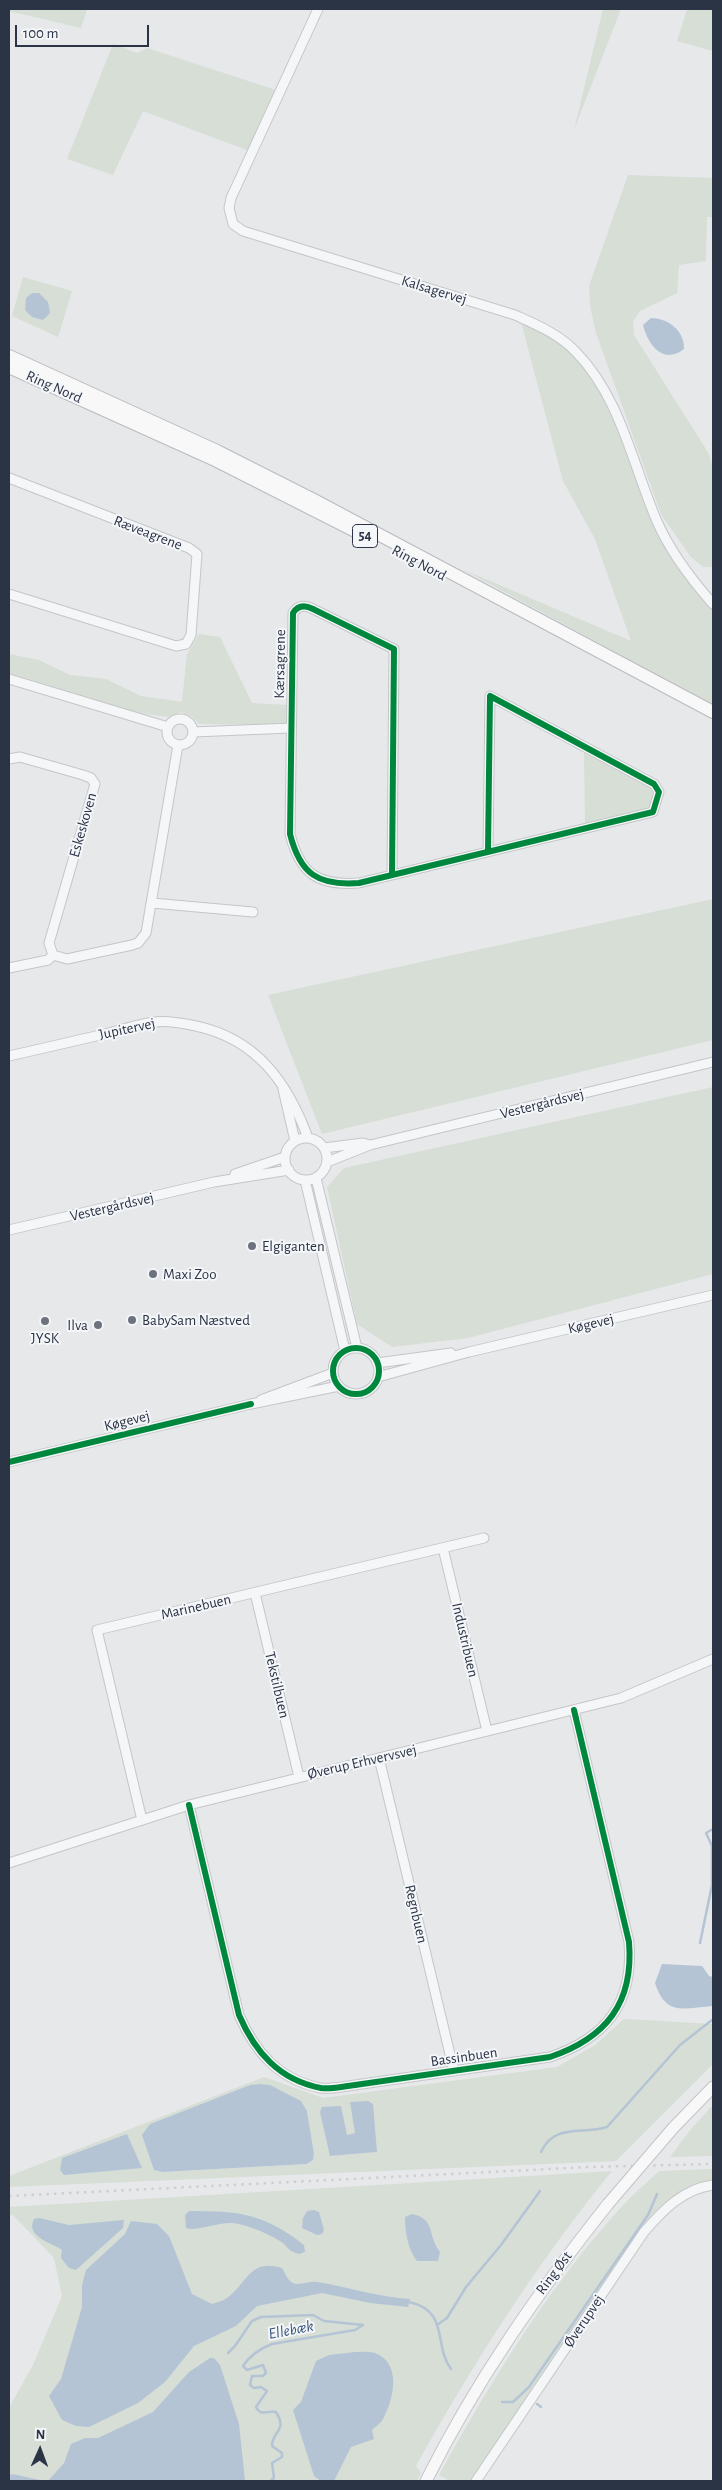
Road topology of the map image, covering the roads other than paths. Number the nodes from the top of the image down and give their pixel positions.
1 (318, 9) edge
2 (9, 356) edge
3 (9, 368) edge
4 (9, 478) edge
5 (9, 594) edge
6 (713, 604) edge
7 (9, 679) edge
8 (713, 712) edge
9 (713, 722) edge
10 (168, 727) junction
11 (291, 728) junction
12 (193, 732) junction
13 (178, 745) junction
14 (9, 759) edge
15 (488, 851) junction
16 (392, 874) junction
17 (152, 903) junction
18 (252, 912) dead end
19 (53, 955) junction
20 (9, 968) edge
21 (9, 1056) edge
22 (713, 1062) edge
23 (283, 1089) junction
24 (308, 1138) junction
25 (296, 1141) junction
26 (370, 1145) junction
27 (324, 1148) junction
28 (286, 1157) junction
29 (327, 1162) junction
30 (289, 1170) junction
31 (316, 1178) junction
32 (305, 1180) junction
33 (214, 1182) junction
34 (9, 1230) edge
35 (713, 1295) edge
36 (357, 1348) junction
37 (345, 1351) junction
38 (469, 1352) junction
39 (377, 1363) junction
40 (333, 1372) junction
41 (378, 1377) junction
42 (339, 1386) junction
43 (251, 1404) junction
44 (9, 1462) edge
45 (484, 1538) dead end
46 (444, 1548) junction
47 (255, 1593) junction
48 (713, 1659) edge
49 (574, 1710) junction
50 (487, 1731) junction
51 (379, 1758) junction
52 (299, 1776) junction
53 (189, 1805) junction
54 (142, 1820) junction
55 (9, 1863) edge
56 (454, 2071) junction
57 (713, 2087) edge
58 (713, 2185) edge
59 (426, 2481) edge
60 (476, 2481) edge

1 - 6 street, Kalsagervej
2 - 8 highway, 54
3 - 9 highway, Ring Nord / 54
4 - 5 street, Ræveagrene
7 - 10 street
10 - 12 street
10 - 13 street
11 - 12 street
11 - 16 street, Kærsagrene
11 - 16 street, Kærsagrene
12 - 13 street
13 - 17 street
14 - 19 street, Eskeskoven
15 - 15 street, Kærsagrene
15 - 16 street, Kærsagrene
17 - 18 street
17 - 19 street
19 - 20 street
21 - 23 street, Jupitervej
22 - 26 street, Vestergårdsvej
23 - 24 street, Jupitervej
23 - 25 street, Jupitervej
24 - 25 street
24 - 27 street
25 - 28 street
26 - 27 street, Vestergårdsvej
26 - 29 street, Vestergårdsvej
27 - 29 street
28 - 30 street
28 - 33 street, Vestergårdsvej
29 - 31 street
30 - 32 street
30 - 33 street, Vestergårdsvej
31 - 32 street
31 - 36 street
32 - 37 street
33 - 34 street, Vestergårdsvej
35 - 38 street, Køgevej
36 - 37 street
36 - 39 street
37 - 40 street
38 - 39 street, Køgevej
38 - 41 street, Køgevej
39 - 41 street
40 - 42 street
40 - 43 street, Køgevej
41 - 42 street
42 - 43 street, Køgevej
43 - 44 street, Køgevej
45 - 46 street, Marinebuen
46 - 47 street, Marinebuen
46 - 50 street, Industribuen
47 - 52 street, Tekstilbuen
47 - 54 street, Marinebuen
48 - 49 street, Øverup Erhvervsvej
49 - 50 street, Øverup Erhvervsvej
49 - 56 street, Bassinbuen
50 - 51 street, Øverup Erhvervsvej
51 - 52 street, Øverup Erhvervsvej
51 - 56 street, Regnbuen
52 - 53 street, Øverup Erhvervsvej
53 - 54 street, Øverup Erhvervsvej
53 - 56 street, Bassinbuen
54 - 55 street, Øverup Erhvervsvej
57 - 59 main road, Ring Øst, bridge
58 - 60 street, Øverupvej

